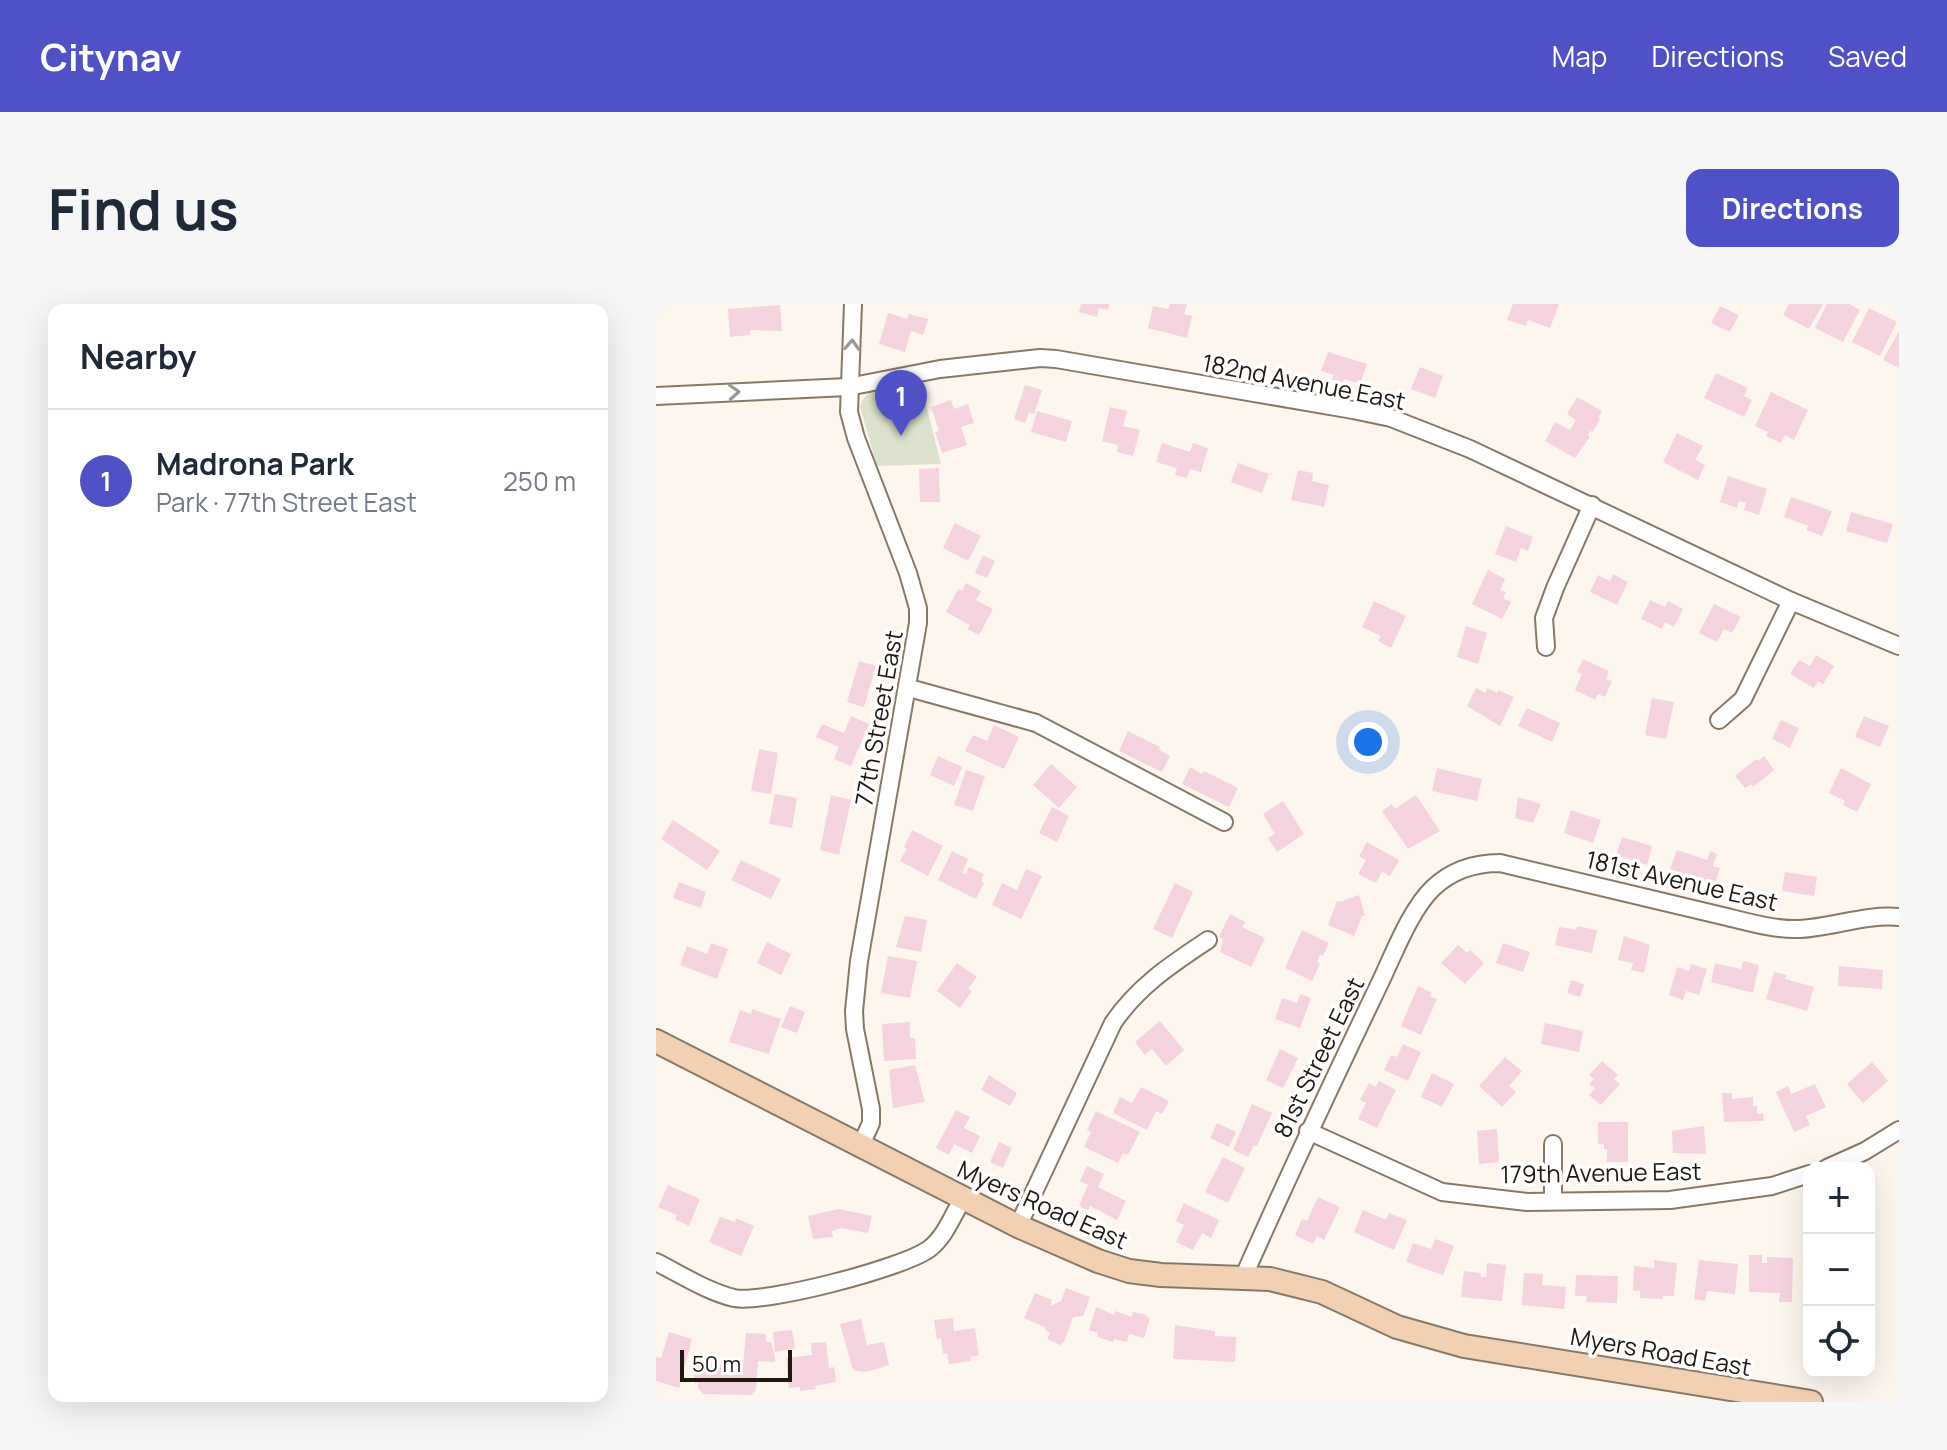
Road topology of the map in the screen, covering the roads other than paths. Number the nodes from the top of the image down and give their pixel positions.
1 (853, 304) edge
2 (848, 387) junction
3 (656, 396) edge
4 (1592, 505) junction
5 (1791, 601) junction
6 (1899, 646) edge
7 (1546, 647) dead end
8 (909, 688) junction
9 (1719, 720) dead end
10 (1224, 822) dead end
11 (1456, 871) joint
12 (1899, 917) edge
13 (1208, 940) dead end
14 (656, 1041) edge
15 (1899, 1130) edge
16 (1308, 1131) junction
17 (1553, 1144) dead end
18 (861, 1145) junction
19 (1840, 1162) edge
20 (1803, 1176) edge
21 (963, 1198) junction
22 (1553, 1201) junction
23 (1018, 1226) junction
24 (656, 1262) edge
25 (1243, 1278) junction
26 (1811, 1402) edge

2 -> 1 street, 77th Street East
3 -> 2 street, 182nd Avenue East
2 - 4 street, 182nd Avenue East
2 - 8 street, 77th Street East
4 - 5 street, 182nd Avenue East
4 - 7 street
5 - 6 street, 182nd Avenue East
5 - 9 street
8 - 10 street
8 - 18 street, 77th Street East
11 - 12 street, 181st Avenue East
11 - 16 street, 81st Street East
13 - 23 street
14 - 18 street, Myers Road East
15 - 19 street
16 - 22 street, 179th Avenue East
16 - 25 street, 81st Street East
17 - 22 street
18 - 21 street, Myers Road East
20 - 22 street, 179th Avenue East
21 - 23 street, Myers Road East
21 - 24 street
23 - 25 street, Myers Road East
25 - 26 street, Myers Road East

